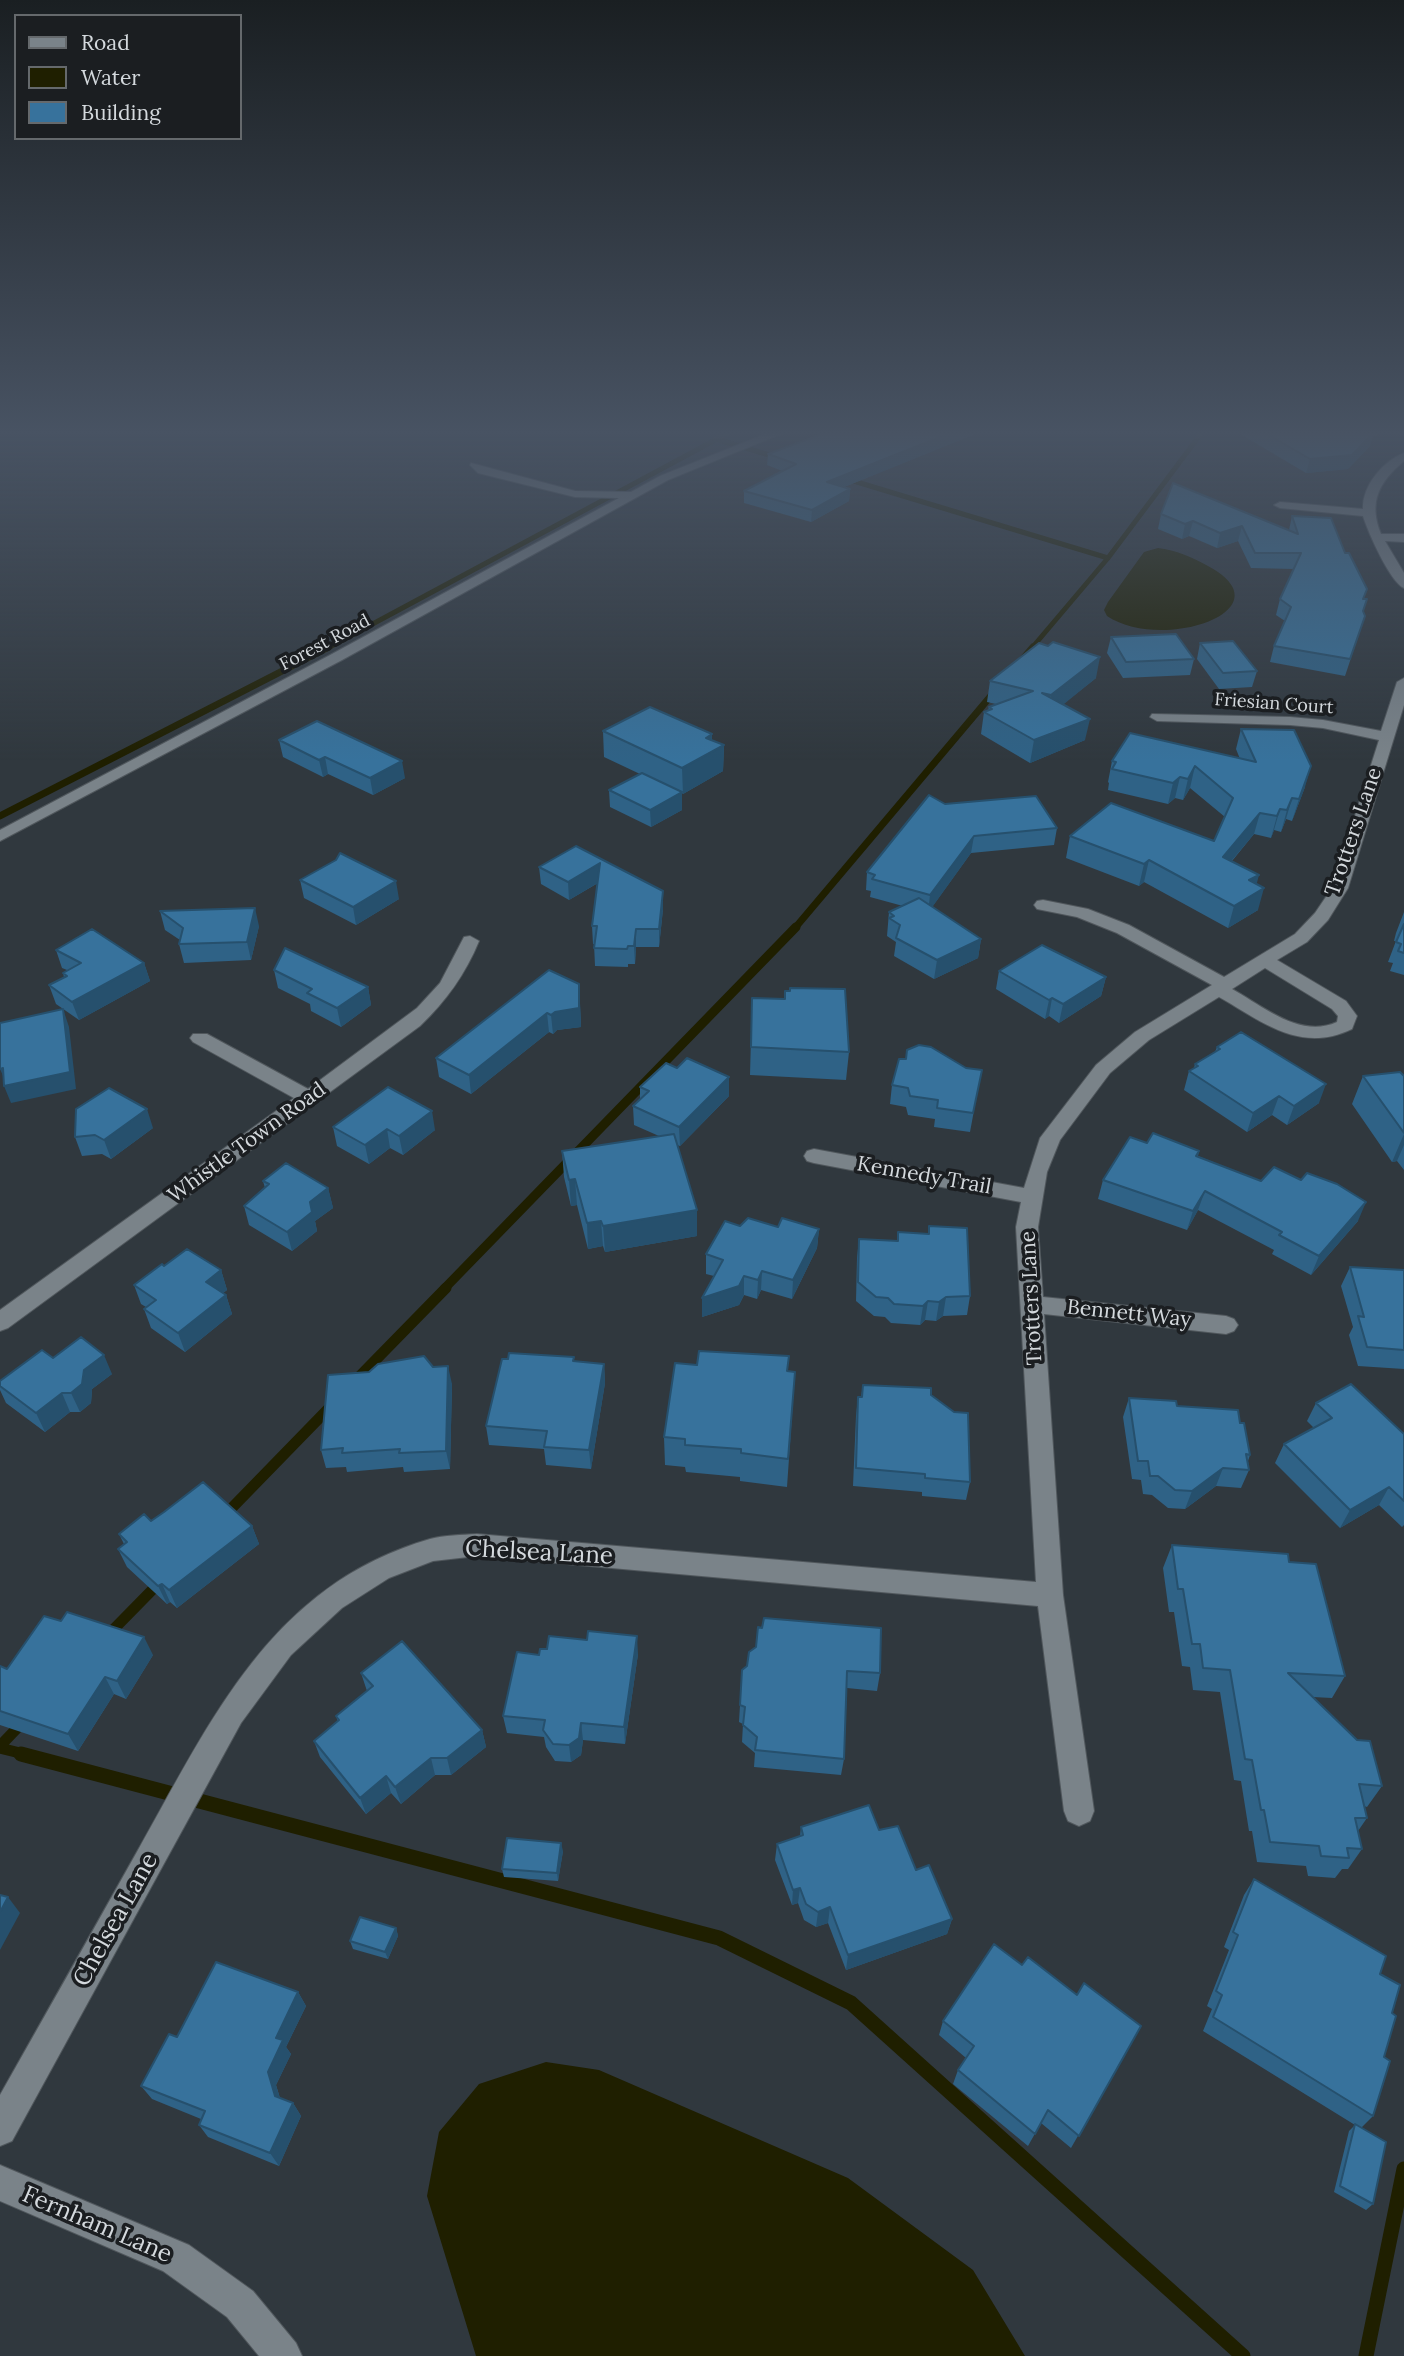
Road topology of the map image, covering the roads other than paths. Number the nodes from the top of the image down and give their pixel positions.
1 (549, 541) edge
2 (1380, 541) edge
3 (1404, 584) edge
4 (1404, 682) edge
5 (1157, 718) dead end
6 (1387, 737) junction
7 (0, 836) edge
8 (1043, 905) dead end
9 (470, 941) dead end
10 (1265, 960) junction
11 (1222, 987) junction
12 (200, 1038) dead end
13 (309, 1098) junction
14 (814, 1156) dead end
15 (1033, 1197) junction
16 (1032, 1304) junction
17 (0, 1322) edge
18 (1226, 1325) dead end
19 (1050, 1595) junction
20 (1079, 1811) dead end
21 (0, 2129) edge
22 (0, 2183) edge
23 (283, 2356) edge

1 - 7 street, Forest Road
2 - 3 street
4 - 6 street, Trotters Lane
5 - 6 street, Friesian Court
6 - 10 street, Trotters Lane
8 - 11 street
9 - 13 street, Whistle Town Road
10 - 11 street, Trotters Lane
10 - 11 street
11 - 15 street, Trotters Lane
12 - 13 street
13 - 17 street, Whistle Town Road
14 - 15 street, Kennedy Trail
15 - 16 street, Trotters Lane
16 - 18 street, Bennett Way
16 - 19 street, Trotters Lane
19 - 20 street, Trotters Lane
19 - 21 street, Chelsea Lane
22 - 23 street, Fernham Lane

